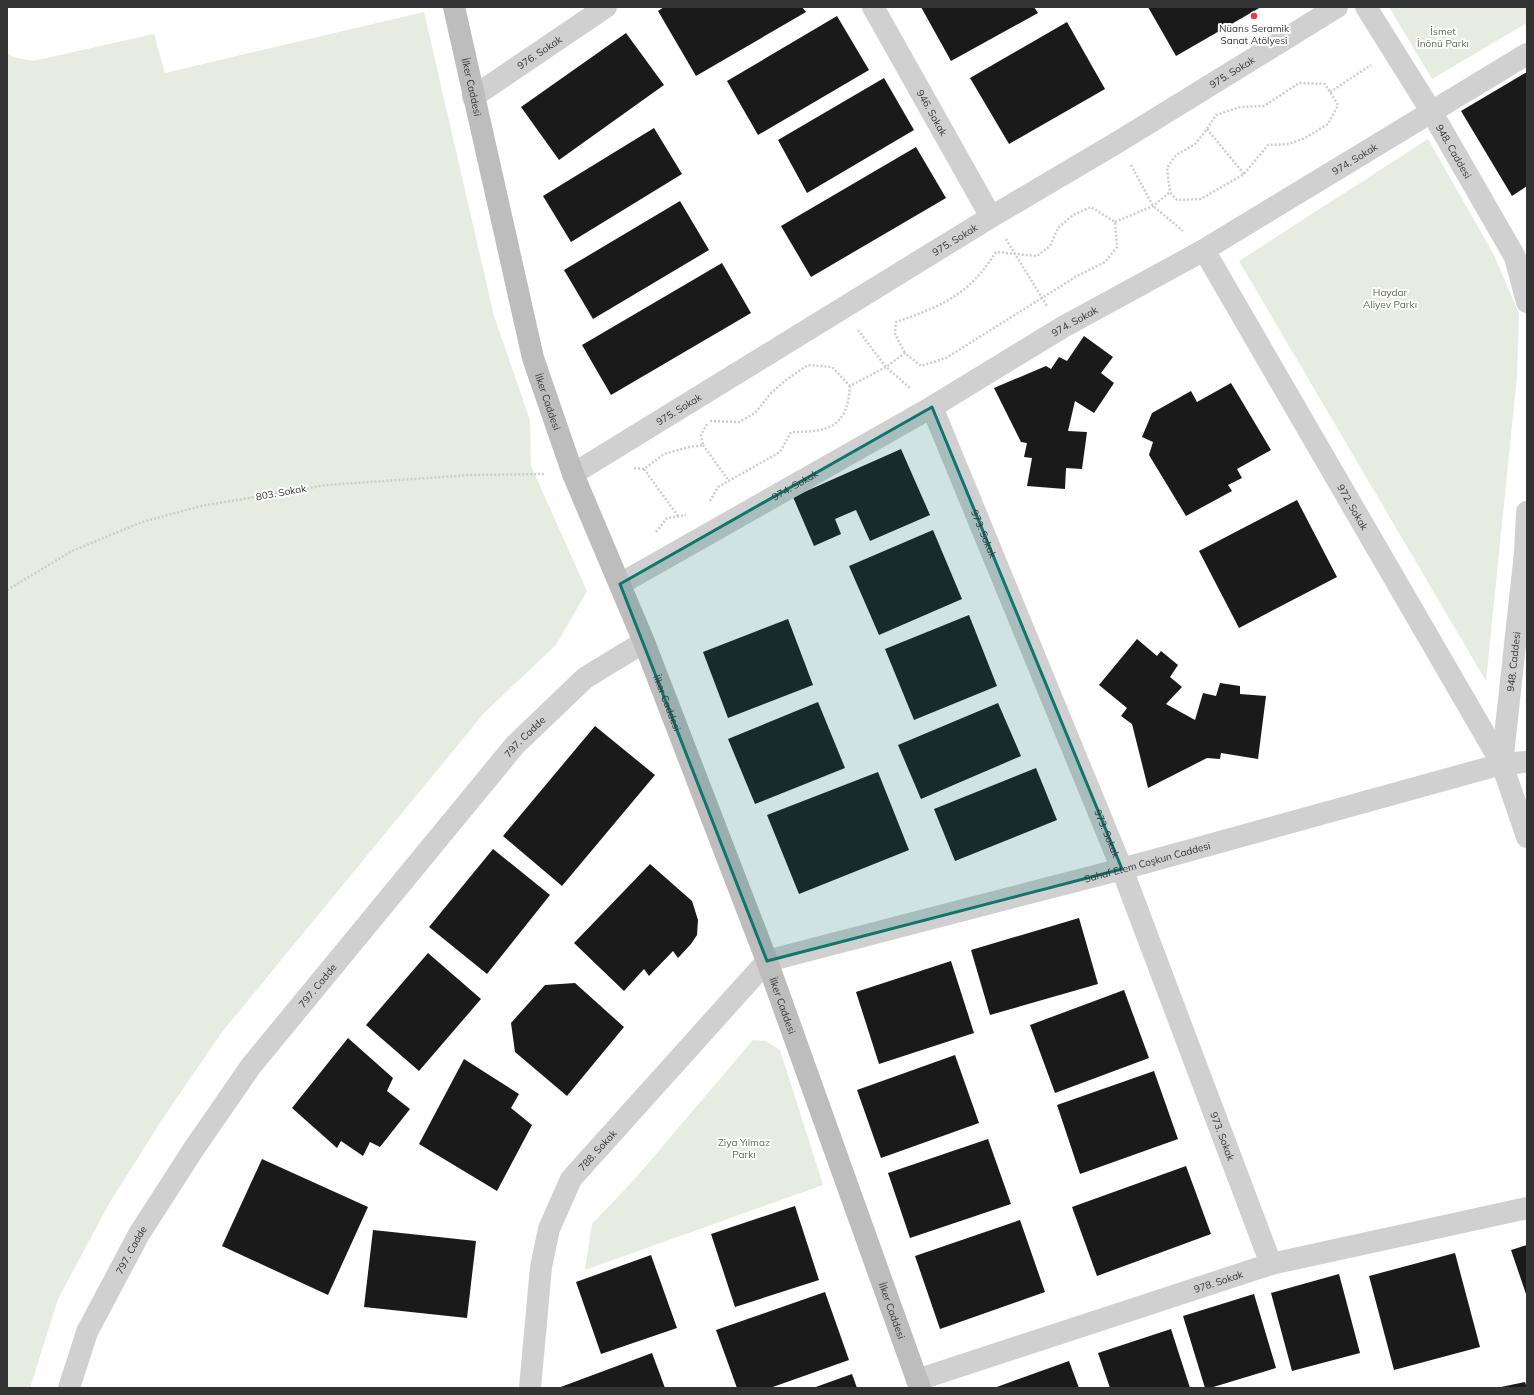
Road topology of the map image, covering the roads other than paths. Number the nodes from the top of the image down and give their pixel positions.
1 (454, 7) edge
2 (606, 7) edge
3 (873, 7) edge
4 (1337, 7) edge
5 (1366, 7) edge
6 (1527, 54) edge
7 (473, 97) junction
8 (1431, 111) junction
9 (991, 217) junction
10 (1204, 250) junction
11 (1527, 302) edge
12 (932, 406) junction
13 (573, 474) junction
14 (1527, 512) edge
15 (620, 584) junction
16 (644, 642) junction
17 (1527, 762) edge
18 (1502, 764) junction
19 (1527, 837) edge
20 (1122, 870) junction
21 (768, 962) junction
22 (1527, 1208) edge
23 (1271, 1264) junction
24 (918, 1384) edge
25 (73, 1387) edge
26 (530, 1388) edge

1 - 7 main road, İlker Caddesi
2 - 7 street, 976. Sokak
3 - 9 street, 946. Sokak
4 - 9 street, 975. Sokak
5 - 8 street, 948. Caddesi
6 - 8 street, 974. Sokak
7 - 13 main road, İlker Caddesi
8 - 10 street, 974. Sokak
8 - 11 street, 948. Caddesi
9 - 13 street, 975. Sokak
10 - 12 street, 974. Sokak
10 - 18 street, 972. Sokak
12 - 15 street, 974. Sokak
12 - 20 street, 973. Sokak
13 - 15 main road, İlker Caddesi
14 - 18 street, 948. Caddesi
15 - 16 main road, İlker Caddesi
16 - 21 main road, İlker Caddesi
16 - 25 street, 797. Cadde
17 - 18 street, Sahaf Etem Coşkun Caddesi
18 - 19 street
18 - 20 street, Sahaf Etem Coşkun Caddesi
20 - 21 street, Sahaf Etem Coşkun Caddesi
20 - 23 street, 973. Sokak
21 - 24 main road, İlker Caddesi
21 - 26 street, 788. Sokak
22 - 23 street, 978. Sokak
23 - 24 street, 978. Sokak

